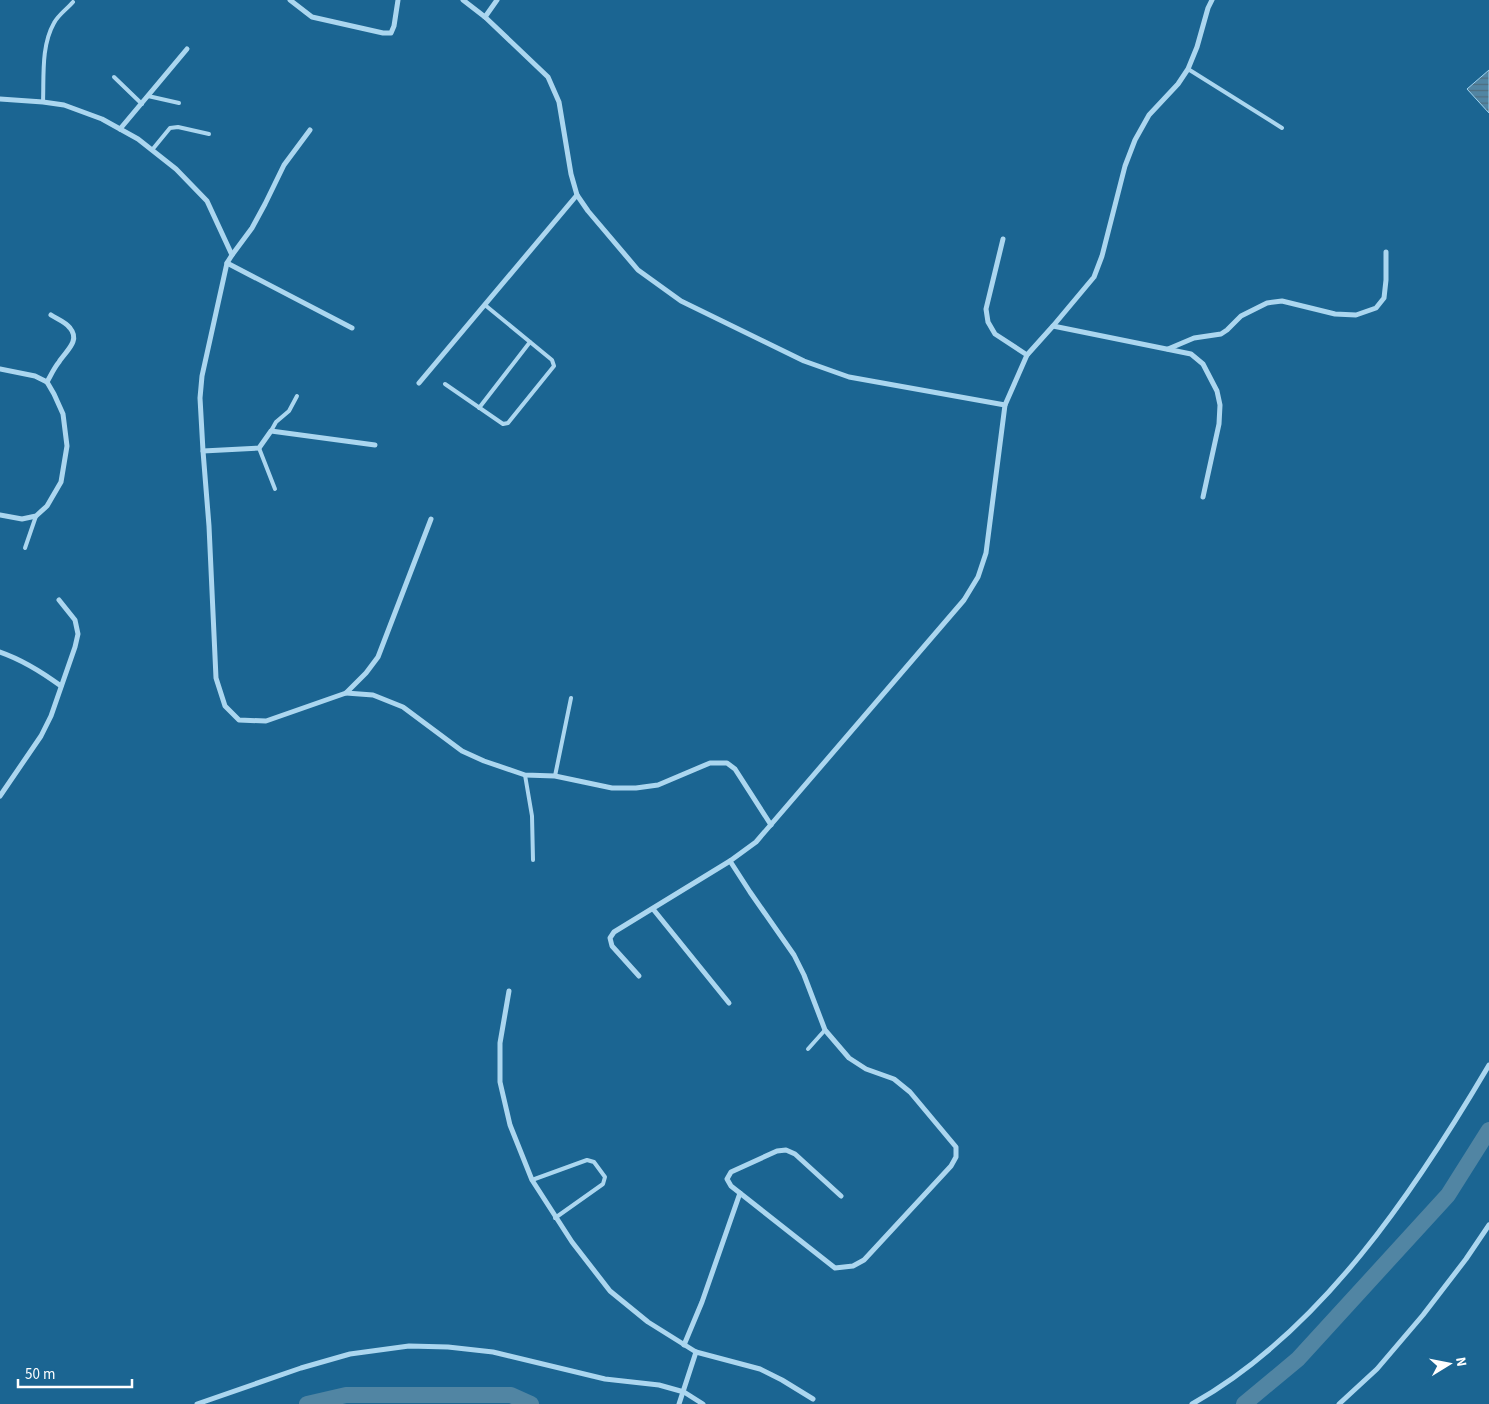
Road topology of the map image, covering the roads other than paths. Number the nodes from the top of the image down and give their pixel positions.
1 (290, 0) edge
2 (398, 0) edge
3 (463, 0) edge
4 (497, 0) edge
5 (1212, 0) edge
6 (73, 2) dead end
7 (486, 17) junction
8 (187, 49) dead end
9 (1188, 69) junction
10 (114, 78) dead end
11 (148, 96) junction
12 (0, 99) edge
13 (43, 102) junction
14 (179, 103) dead end
15 (142, 104) junction
16 (1282, 128) dead end
17 (120, 129) junction
18 (310, 130) dead end
19 (209, 134) dead end
20 (152, 150) junction
21 (577, 195) junction
22 (1004, 239) dead end
23 (1386, 252) dead end
24 (232, 254) junction
25 (227, 263) junction
26 (485, 305) junction
27 (50, 315) dead end
28 (1053, 326) junction
29 (352, 328) dead end
30 (530, 342) junction
31 (1168, 350) junction
32 (1027, 356) junction
33 (0, 369) edge
34 (47, 382) junction
35 (419, 383) dead end
36 (445, 384) dead end
37 (297, 396) dead end
38 (1005, 405) junction
39 (479, 408) junction
40 (271, 431) junction
41 (375, 445) dead end
42 (259, 448) junction
43 (203, 451) junction
44 (275, 489) dead end
45 (1203, 497) dead end
46 (0, 515) edge
47 (36, 516) junction
48 (431, 519) dead end
49 (25, 548) dead end
50 (59, 600) dead end
51 (0, 652) edge
52 (62, 686) junction
53 (346, 693) junction
54 (571, 698) dead end
55 (525, 774) junction
56 (555, 776) junction
57 (0, 796) edge
58 (770, 825) junction
59 (533, 860) dead end
60 (730, 861) junction
61 (653, 909) junction
62 (639, 976) dead end
63 (508, 991) dead end
64 (729, 1003) dead end
65 (825, 1030) junction
66 (808, 1049) dead end
67 (1489, 1065) edge
68 (532, 1180) junction
69 (740, 1194) junction
70 (841, 1196) dead end
71 (555, 1218) junction
72 (1489, 1226) edge
73 (684, 1344) junction
74 (696, 1352) junction
75 (684, 1392) junction
76 (813, 1399) dead end
77 (679, 1403) edge
78 (197, 1404) edge
79 (703, 1404) edge
80 (1192, 1404) edge
81 (1338, 1404) edge

1 - 2 street
3 - 7 street
4 - 7 street
5 - 9 street
6 - 13 lane
7 - 21 street
8 - 11 street
9 - 16 lane
9 - 28 street
10 - 15 lane
11 - 14 lane
11 - 15 street
12 - 13 street
13 - 17 street
15 - 17 street
17 - 20 street
18 - 24 street
19 - 20 lane
20 - 24 street
21 - 26 street
21 - 38 street
22 - 32 street
23 - 31 street
24 - 25 street
25 - 29 street
25 - 43 street
26 - 30 lane
26 - 35 street
27 - 34 street
28 - 31 street
28 - 32 street
30 - 39 lane
30 - 39 lane
31 - 45 street
32 - 38 street
33 - 34 street
34 - 47 street
36 - 39 lane
37 - 40 lane
38 - 58 street
40 - 41 street
40 - 42 street
42 - 43 street
42 - 44 lane
43 - 53 street
46 - 47 street
47 - 49 lane
48 - 53 street
50 - 52 street
51 - 52 street
52 - 57 street
53 - 55 street
54 - 56 lane
55 - 56 street
55 - 59 lane
56 - 58 street
58 - 60 street
60 - 61 street
60 - 65 street
61 - 62 street
61 - 64 street
63 - 68 street
65 - 66 lane
65 - 69 street
67 - 80 street
68 - 71 street
68 - 71 lane
69 - 70 street
69 - 73 street
71 - 73 street
72 - 81 street
73 - 74 street
74 - 75 street
74 - 76 street
75 - 77 street
75 - 78 street
75 - 79 street

